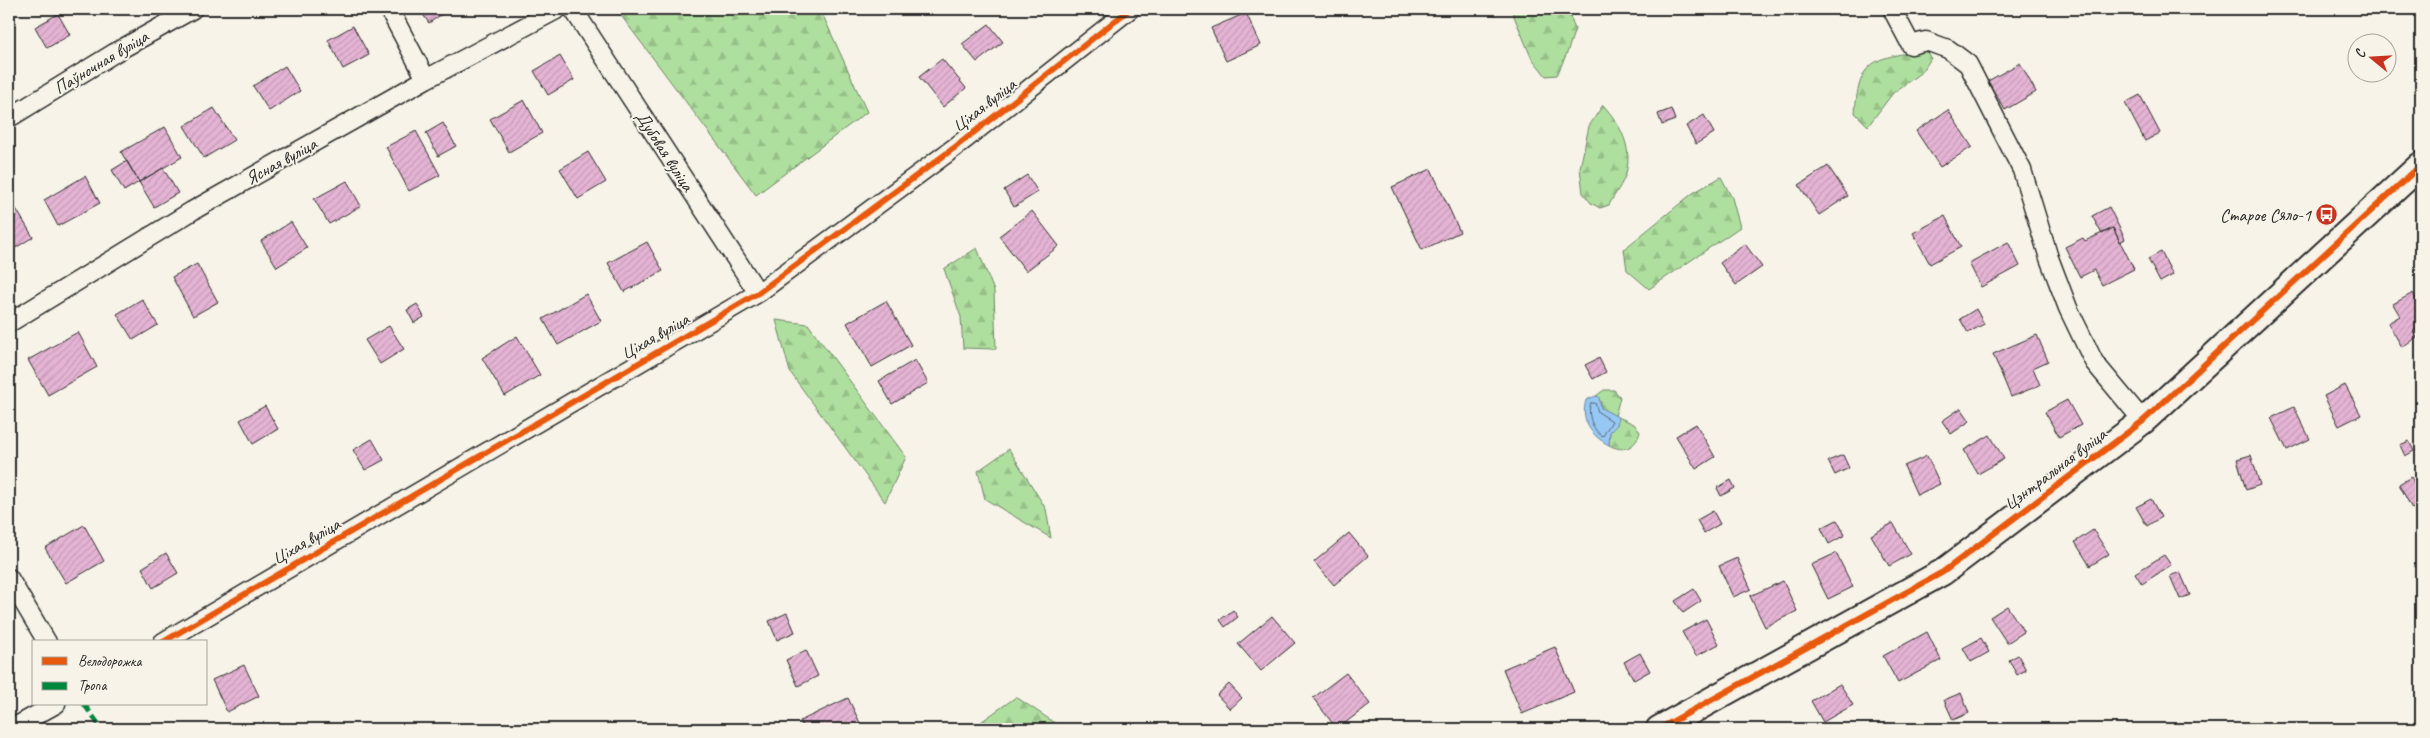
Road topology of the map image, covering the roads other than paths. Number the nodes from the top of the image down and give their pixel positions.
1 (193, 9) edge
2 (389, 9) edge
3 (558, 9) edge
4 (573, 9) edge
5 (1130, 9) edge
6 (1892, 9) edge
7 (426, 79) junction
8 (9, 118) edge
9 (2421, 165) edge
10 (758, 293) junction
11 (9, 323) edge
12 (2143, 421) junction
13 (9, 578) edge
14 (46, 640) edge
15 (166, 640) edge
16 (52, 706) edge
17 (11, 729) edge
18 (1659, 729) edge

1 - 8 street, Паўночная вуліца
2 - 7 street
3 - 7 street, Ясная вуліца
4 - 10 street, Дубовая вуліца
5 - 10 street, Ціхая вуліца
6 - 12 street
7 - 11 street, Ясная вуліца
9 - 12 street, Цэнтральная вуліца
10 - 15 street, Ціхая вуліца
12 - 18 street, Цэнтральная вуліца
13 - 14 street
16 - 17 street

